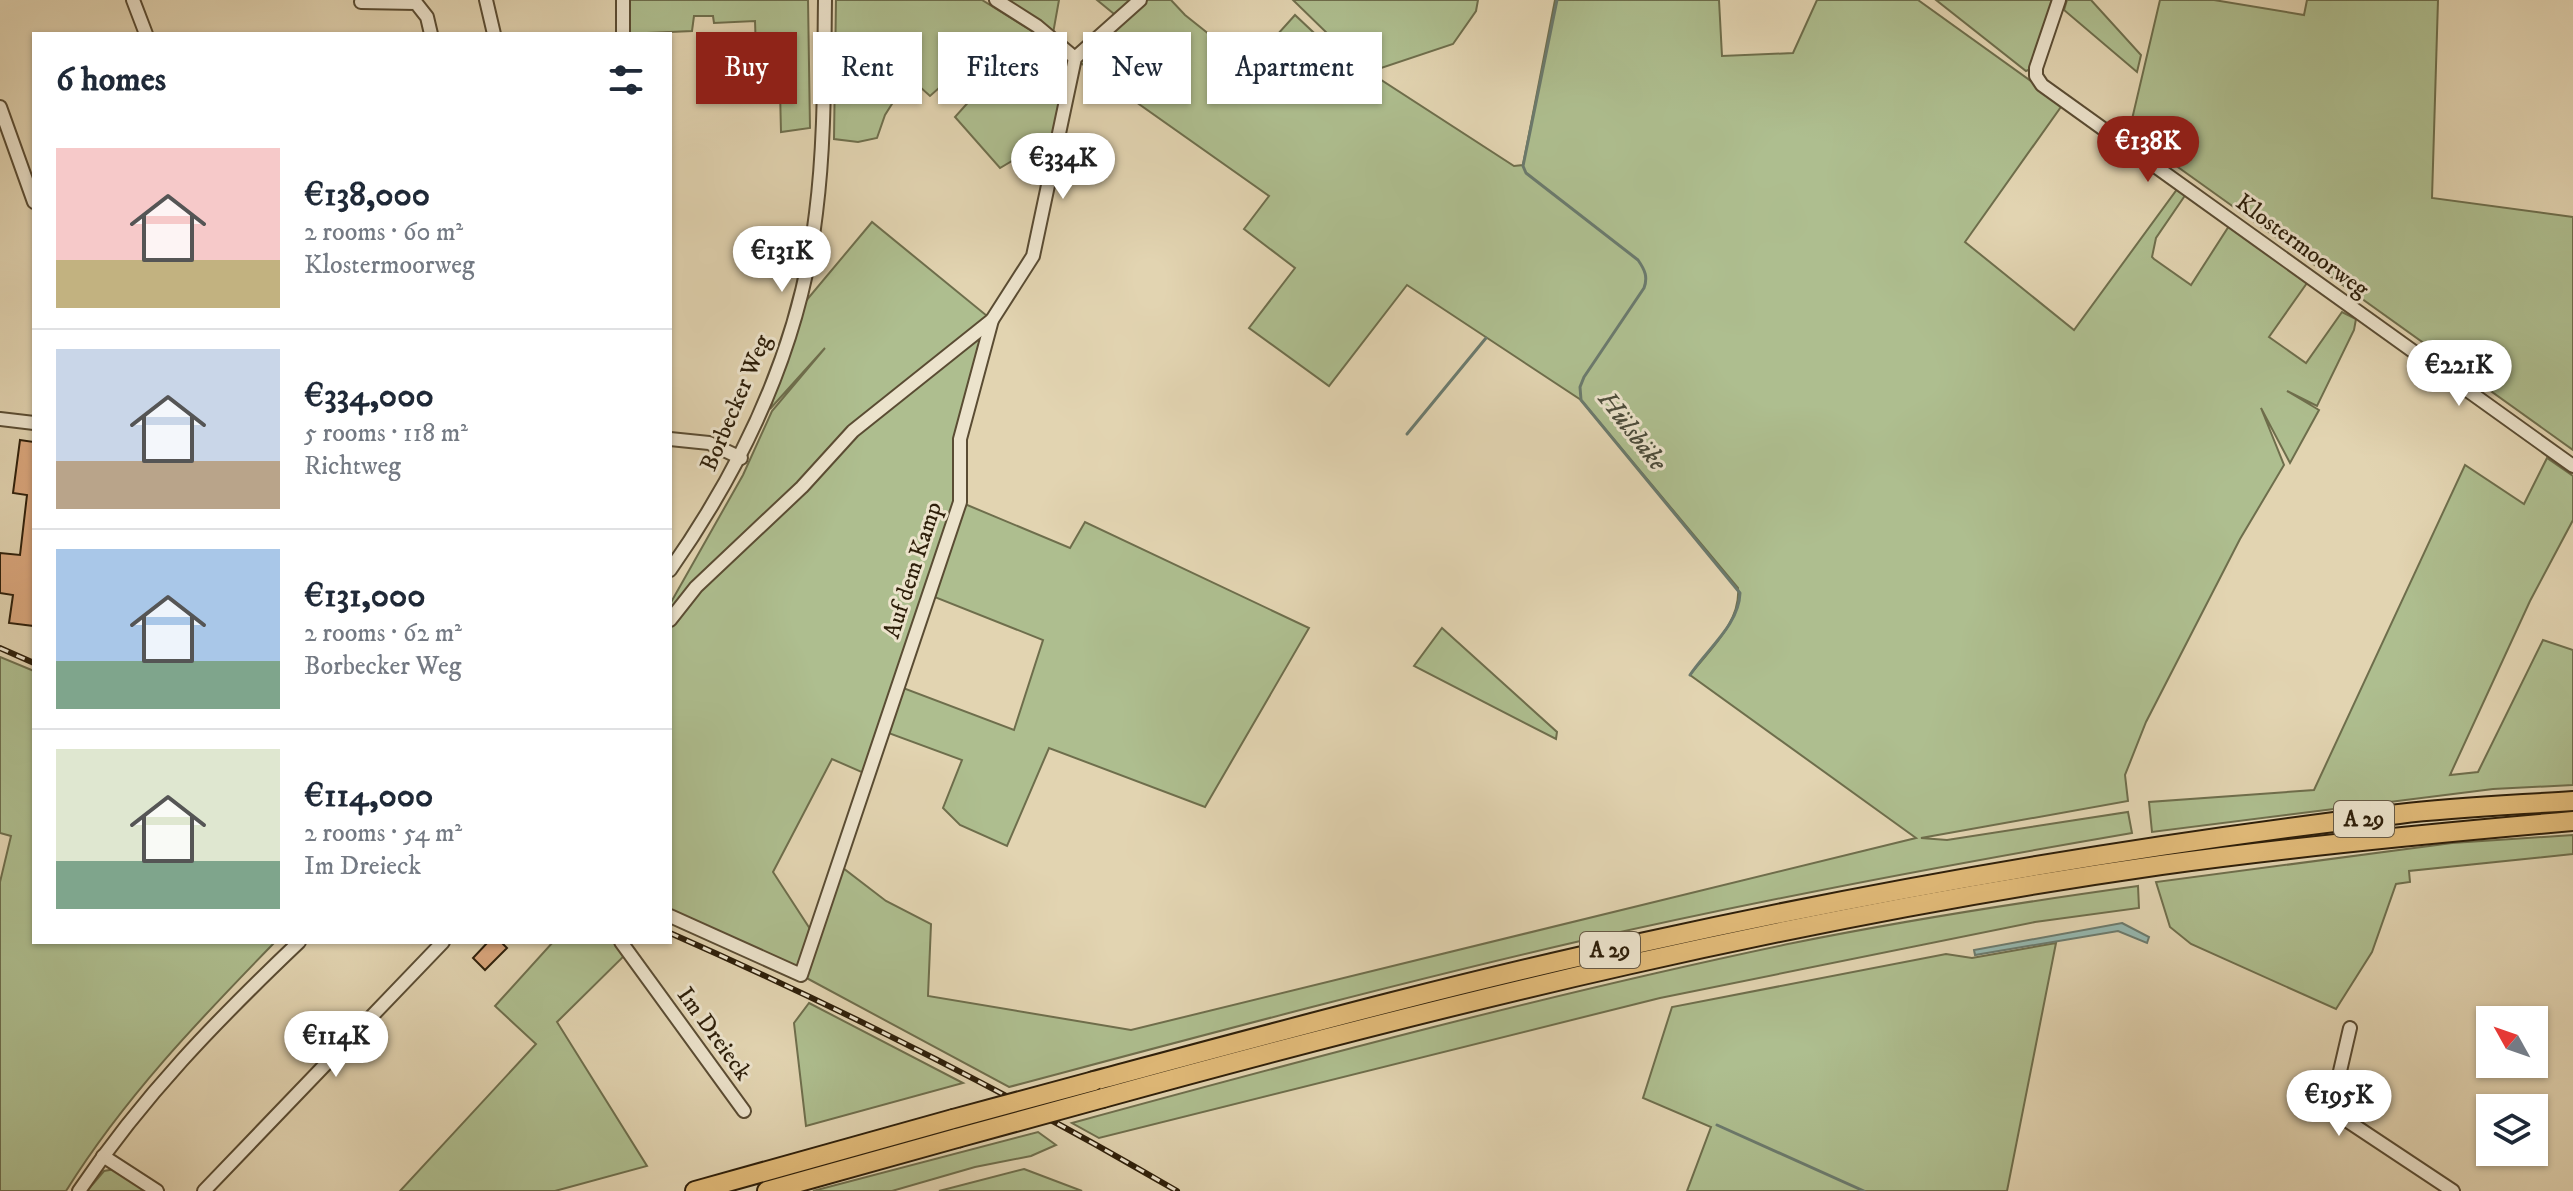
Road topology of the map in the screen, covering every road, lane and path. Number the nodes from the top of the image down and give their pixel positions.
1 (133, 0) edge
2 (486, 0) edge
3 (623, 0) edge
4 (825, 0) edge
5 (996, 0) edge
6 (1140, 0) edge
7 (2059, 0) edge
8 (361, 2) edge
9 (145, 32) edge
10 (431, 32) edge
11 (494, 32) edge
12 (623, 32) edge
13 (1075, 58) junction
14 (0, 107) edge
15 (32, 196) edge
16 (992, 320) junction
17 (0, 419) edge
18 (32, 423) edge
19 (672, 439) edge
20 (741, 458) junction
21 (2573, 466) edge
22 (672, 567) edge
23 (672, 617) edge
24 (2573, 801) edge
25 (2573, 821) edge
26 (2160, 856) junction
27 (672, 917) edge
28 (297, 944) edge
29 (441, 944) edge
30 (622, 944) edge
31 (2350, 1028) dead end
32 (744, 1111) dead end
33 (103, 1156) junction
34 (79, 1191) edge
35 (157, 1191) edge
36 (204, 1191) edge
37 (695, 1191) edge
38 (767, 1191) edge
39 (2453, 1191) edge

1 - 9 street
2 - 11 street
3 - 12 street
4 - 20 street, Borbecker Weg
5 - 13 street
6 - 13 street
7 - 21 street, Klostermoorweg
8 - 10 street
13 - 16 street
14 - 15 street
16 - 23 street
16 - 27 street, Auf dem Kamp
17 - 18 street
19 - 20 street
20 - 22 street, Borbecker Weg
24 - 26 highway, A 29
25 - 26 highway, A 29
26 - 37 highway, A 29, bridge
26 - 38 highway, A 29, bridge
28 - 33 street
29 - 36 street
30 - 32 street, Im Dreieck
31 - 39 street
33 - 34 street
33 - 35 street

